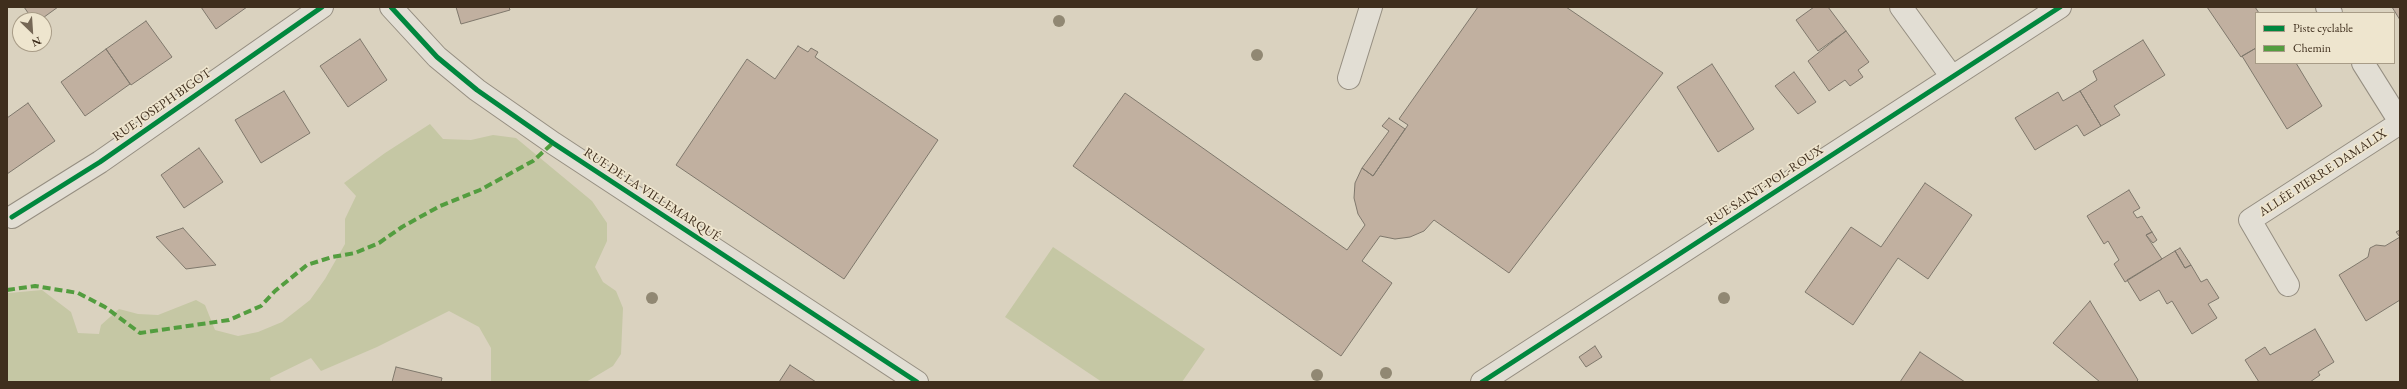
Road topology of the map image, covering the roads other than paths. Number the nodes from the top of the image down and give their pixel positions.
1 (322, 7) edge
2 (391, 7) edge
3 (1371, 7) edge
4 (1901, 7) edge
5 (2060, 7) edge
6 (2364, 64) edge
7 (1952, 77) junction
8 (1348, 78) dead end
9 (2400, 123) edge
10 (12, 217) dead end
11 (2288, 284) dead end
12 (917, 382) edge
13 (1482, 382) edge

1 - 10 street, RUE JOSEPH BIGOT
2 - 12 street, RUE DE LA VILLEMARQUÉ
3 - 8 street
4 - 7 street
5 - 7 street, RUE SAINT-POL-ROUX
6 - 9 street, ALLÉE PIERRE DAMALIX
7 - 13 street, RUE SAINT-POL-ROUX
9 - 11 street, ALLÉE PIERRE DAMALIX

